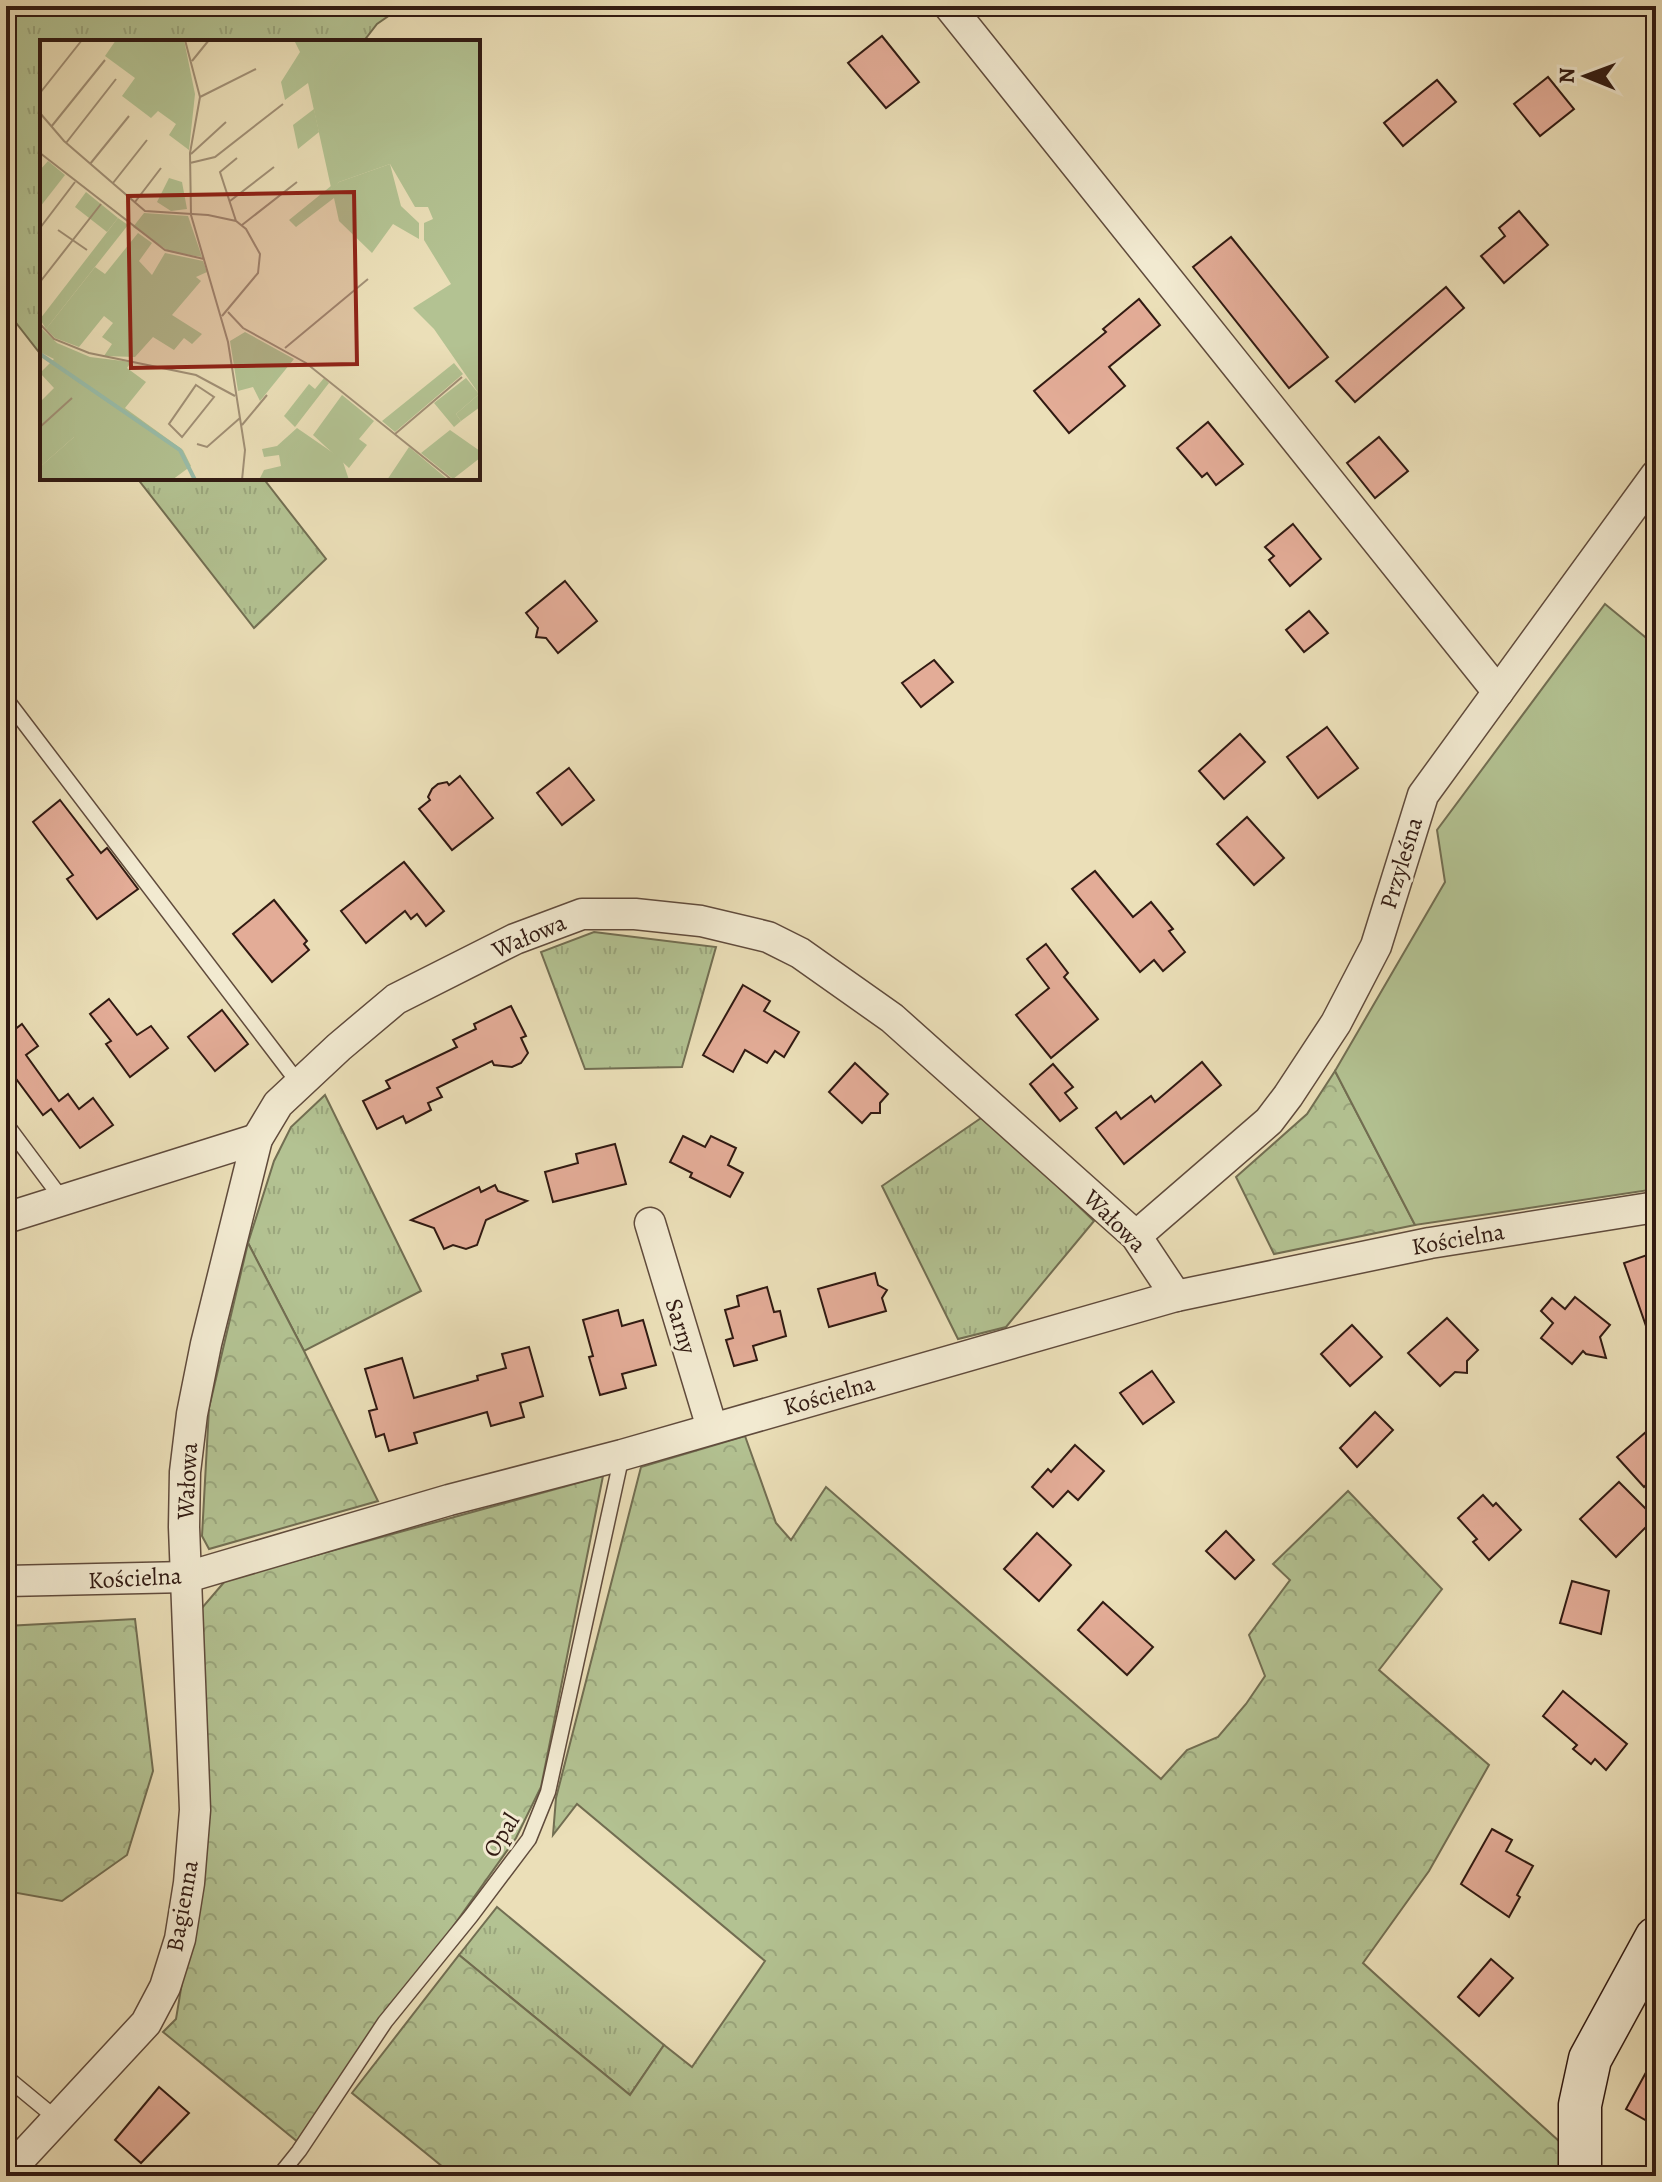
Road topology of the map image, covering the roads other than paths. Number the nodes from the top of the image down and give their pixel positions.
1 (949, 6) edge
2 (1656, 475) edge
3 (1498, 692) junction
4 (6, 699) edge
5 (300, 1085) junction
6 (6, 1124) edge
7 (257, 1139) junction
8 (62, 1199) junction
9 (1656, 1207) edge
10 (6, 1218) edge
11 (650, 1223) dead end
12 (1136, 1236) junction
13 (1176, 1296) junction
14 (712, 1428) junction
15 (622, 1455) junction
16 (187, 1577) junction
17 (6, 1581) edge
18 (1656, 1938) edge
19 (6, 2077) edge
20 (57, 2119) junction
21 (6, 2174) edge
22 (279, 2176) edge
23 (1580, 2176) edge

1 - 3 street
2 - 3 street, Przyleśna
3 - 12 street, Przyleśna
4 - 5 lane
5 - 7 street, Wałowa
5 - 12 street, Wałowa
6 - 8 lane
7 - 8 street
7 - 16 street, Wałowa
8 - 10 street
9 - 13 street, Kościelna
11 - 14 street, Sarny
12 - 13 street, Wałowa
13 - 14 street, Kościelna
14 - 15 street, Kościelna
15 - 16 street, Kościelna
15 - 22 lane, Opal
16 - 17 street, Kościelna
16 - 20 street, Bagienna
18 - 23 street
19 - 20 lane
20 - 21 street, Bagienna

